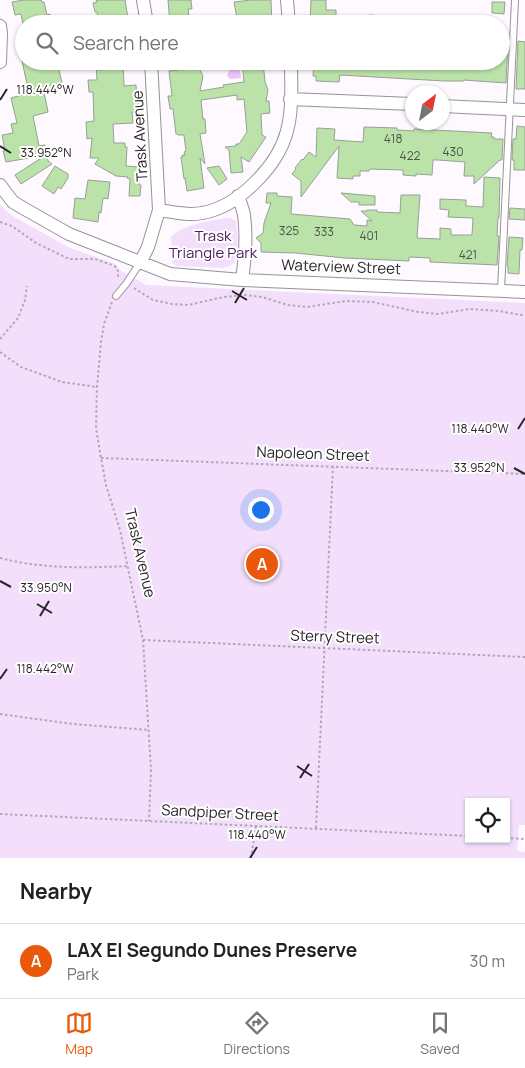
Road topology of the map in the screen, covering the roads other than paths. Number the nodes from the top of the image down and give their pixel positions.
1 (143, 0) edge
2 (287, 0) edge
3 (515, 0) edge
4 (146, 15) edge
5 (288, 15) edge
6 (0, 26) edge
7 (0, 62) edge
8 (152, 70) edge
9 (291, 70) edge
10 (290, 99) junction
11 (405, 104) edge
12 (450, 106) edge
13 (510, 109) junction
14 (525, 110) edge
15 (0, 185) edge
16 (238, 196) junction
17 (160, 210) junction
18 (140, 263) junction
19 (242, 280) junction
20 (501, 290) junction
21 (525, 292) edge
22 (116, 296) road end

1 - 4 street
2 - 5 street
3 - 13 lane
6 - 7 street
8 - 17 street, Trask Avenue
9 - 10 street
10 - 11 street
10 - 16 street
12 - 13 street
13 - 14 street
13 - 20 lane
15 - 18 street, Waterview Street
16 - 17 street
16 - 19 street
17 - 18 street
18 - 19 street, Waterview Street
18 - 22 lane
19 - 20 street, Waterview Street
20 - 21 street, Waterview Street

